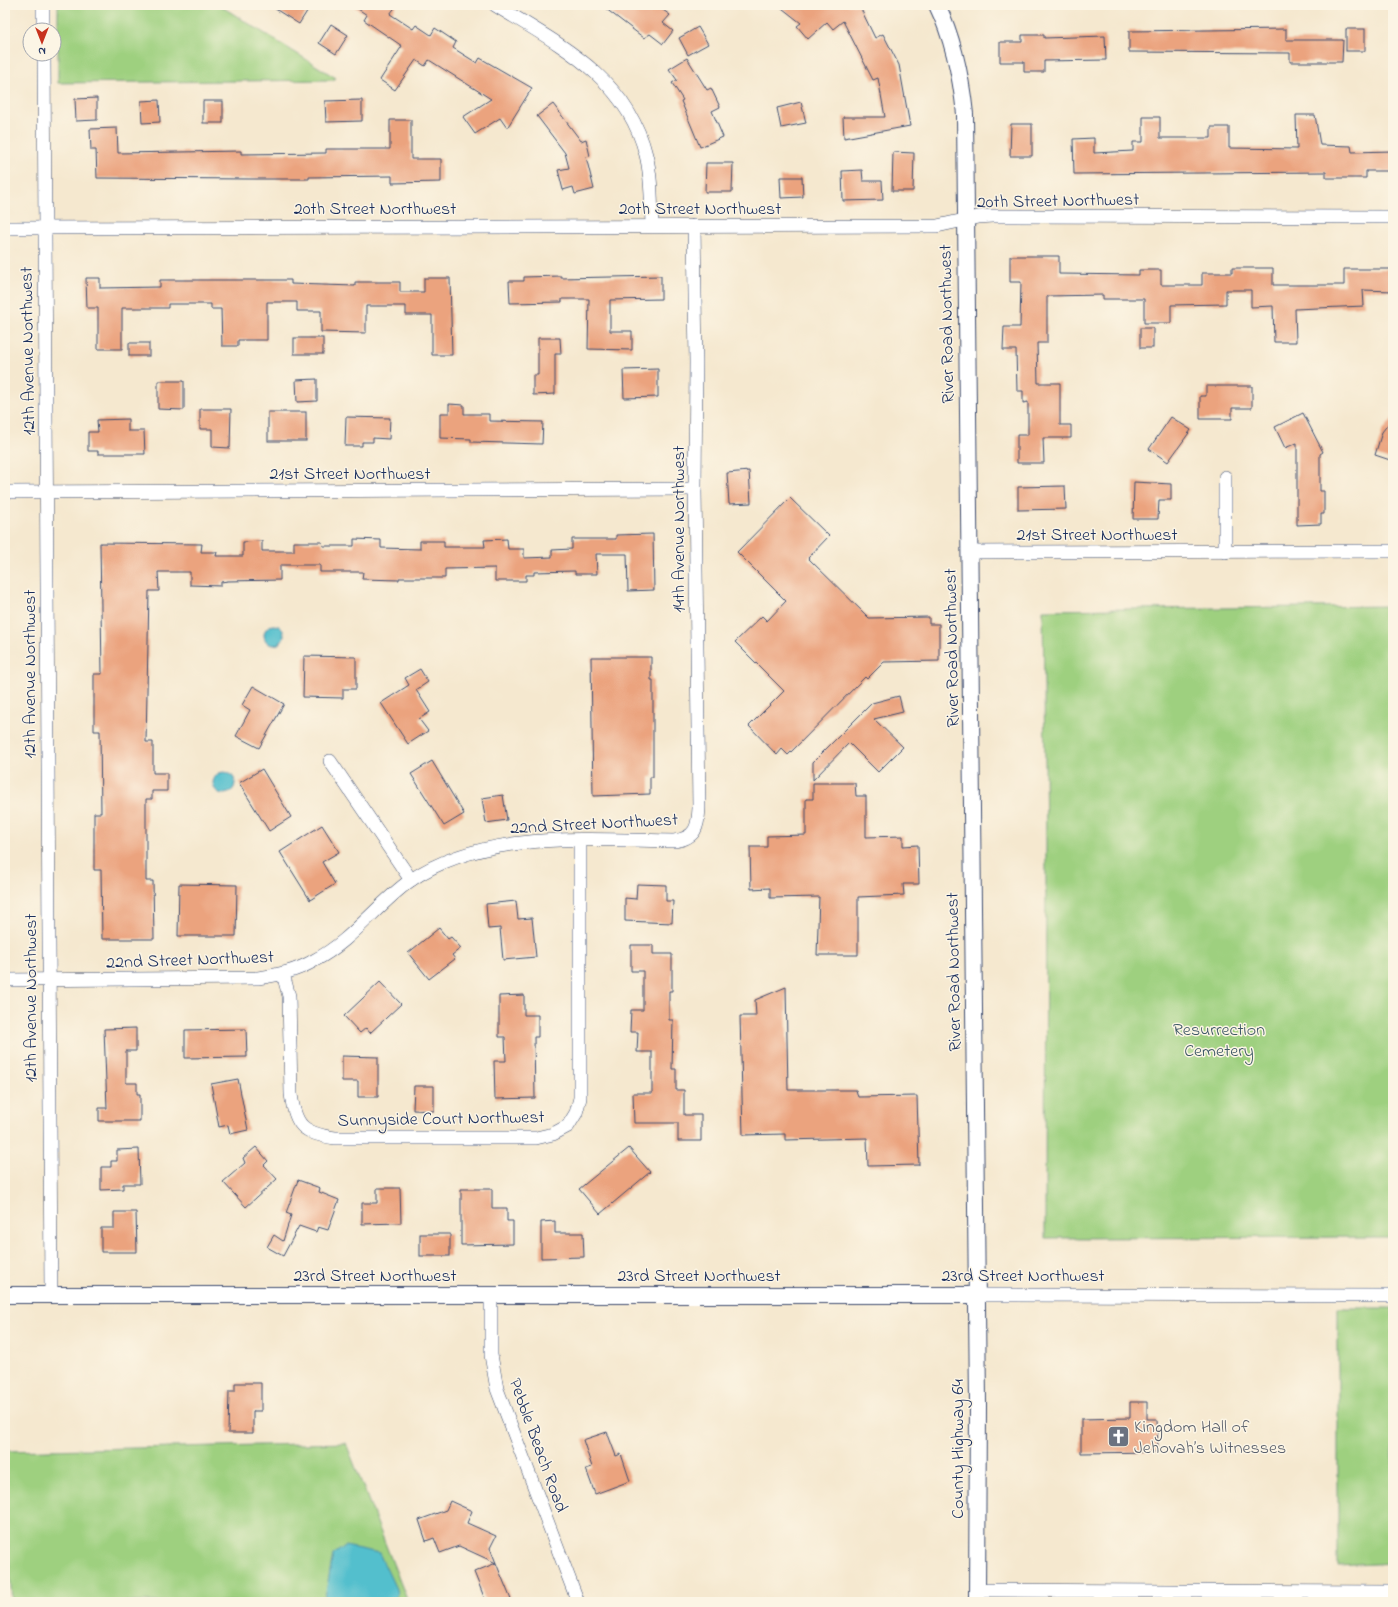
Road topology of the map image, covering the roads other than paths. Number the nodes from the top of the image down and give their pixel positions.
1 (43, 5) edge
2 (495, 5) edge
3 (937, 5) edge
4 (43, 22) edge
5 (44, 62) edge
6 (1393, 217) edge
7 (964, 221) junction
8 (652, 225) junction
9 (694, 226) junction
10 (5, 228) edge
11 (43, 228) junction
12 (1226, 476) dead end
13 (695, 489) junction
14 (5, 492) edge
15 (47, 492) junction
16 (1393, 551) edge
17 (970, 552) junction
18 (1225, 552) junction
19 (330, 761) dead end
20 (694, 831) joint
21 (580, 840) junction
22 (411, 880) junction
23 (283, 974) junction
24 (5, 980) edge
25 (48, 980) junction
26 (50, 1294) junction
27 (5, 1295) edge
28 (491, 1295) junction
29 (976, 1295) junction
30 (1393, 1296) edge
31 (1393, 1592) edge
32 (977, 1596) edge
33 (1159, 1596) edge
34 (578, 1602) edge

1 - 4 street
2 - 8 street
3 - 7 street, River Road Northwest
5 - 11 street, 12th Avenue Northwest
6 - 7 street, 20th Street Northwest
7 - 9 street, 20th Street Northwest
7 - 17 street, River Road Northwest
8 - 9 street, 20th Street Northwest
8 - 11 street, 20th Street Northwest
9 - 13 street, 14th Avenue Northwest
10 - 11 street, 20th Street Northwest
11 - 15 street, 12th Avenue Northwest
12 - 18 street
13 - 15 street, 21st Street Northwest
13 - 20 street, 14th Avenue Northwest
14 - 15 street, 21st Street Northwest
15 - 25 street, 12th Avenue Northwest
16 - 18 street, 21st Street Northwest
17 - 18 street, 21st Street Northwest
17 - 29 street, River Road Northwest
19 - 22 street
20 - 21 street, 22nd Street Northwest
21 - 22 street, 22nd Street Northwest
21 - 23 street, Sunnyside Court Northwest
22 - 23 street, 22nd Street Northwest
23 - 25 street, 22nd Street Northwest
24 - 25 street, 22nd Street Northwest
25 - 26 street, 12th Avenue Northwest
26 - 27 street, 23rd Street Northwest
26 - 28 street, 23rd Street Northwest
28 - 29 street, 23rd Street Northwest
28 - 34 street, Pebble Beach Road
29 - 30 street, 23rd Street Northwest
29 - 32 street, County Highway 64
31 - 33 street
32 - 33 street

